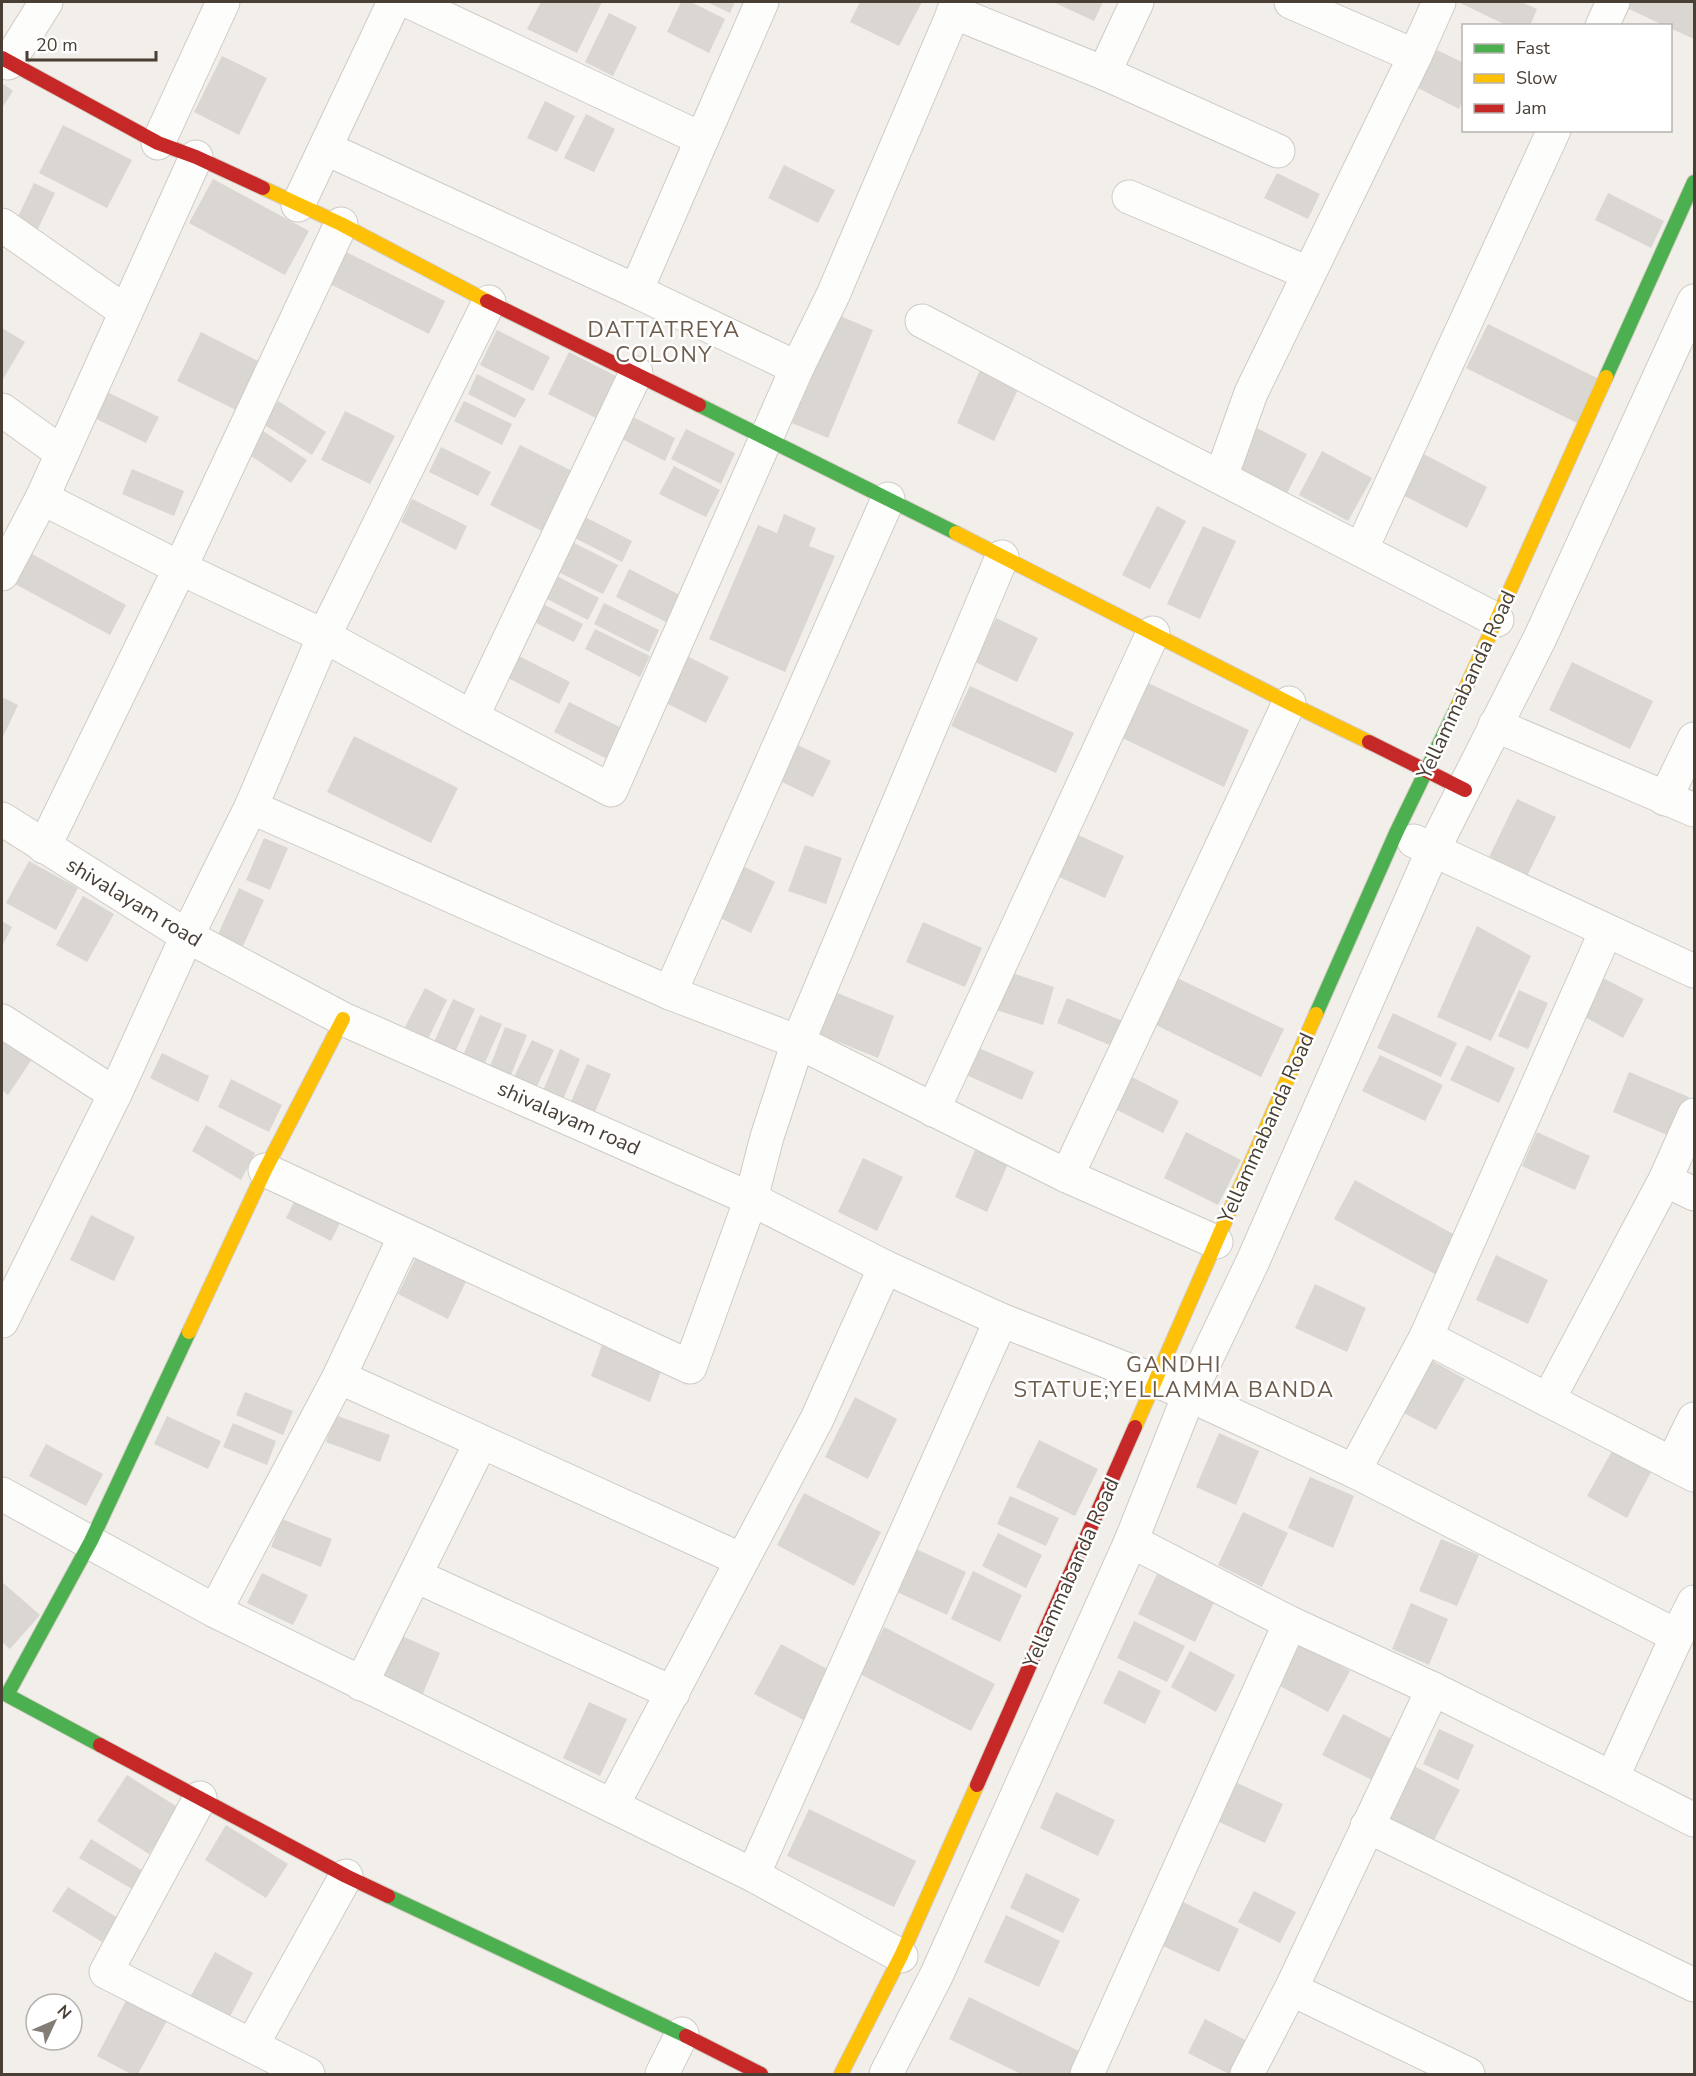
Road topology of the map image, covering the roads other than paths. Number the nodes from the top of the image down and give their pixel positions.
1 (46, 2) edge
2 (223, 2) edge
3 (394, 2) edge
4 (410, 2) edge
5 (762, 2) edge
6 (1137, 2) edge
7 (1291, 2) edge
8 (1439, 2) edge
9 (1613, 2) edge
10 (956, 7) edge
11 (1603, 24) edge
12 (1415, 56) junction
13 (5, 61) edge
14 (1104, 73) junction
15 (1553, 132) edge
16 (702, 139) junction
17 (158, 143) junction
18 (325, 148) junction
19 (1278, 152) dead end
20 (196, 157) junction
21 (1695, 182) edge
22 (1129, 197) dead end
23 (298, 205) junction
24 (341, 224) junction
25 (2, 225) edge
26 (1308, 273) junction
27 (636, 291) junction
28 (1695, 301) edge
29 (489, 302) junction
30 (126, 312) junction
31 (922, 321) dead end
32 (797, 368) junction
33 (636, 373) junction
34 (2, 410) edge
35 (768, 438) junction
36 (62, 453) junction
37 (1221, 477) junction
38 (42, 498) junction
39 (888, 499) junction
40 (1361, 550) junction
41 (1002, 557) junction
42 (180, 568) junction
43 (2, 574) edge
44 (1497, 620) junction
45 (1153, 633) junction
46 (324, 636) junction
47 (1289, 703) junction
48 (472, 717) junction
49 (1495, 725) junction
50 (1695, 739) edge
51 (1426, 769) junction
52 (1465, 790) junction
53 (1680, 805) edge
54 (251, 807) junction
55 (2, 819) edge
56 (1396, 833) junction
57 (44, 847) junction
58 (1433, 850) junction
59 (1606, 931) junction
60 (187, 936) junction
61 (1695, 971) edge
62 (670, 993) junction
63 (343, 1019) junction
64 (2, 1022) edge
65 (798, 1042) junction
66 (114, 1094) junction
67 (933, 1110) junction
68 (1695, 1115) edge
69 (265, 1170) junction
70 (1067, 1176) junction
71 (1665, 1180) junction
72 (1695, 1194) edge
73 (751, 1199) junction
74 (405, 1236) junction
75 (1216, 1242) junction
76 (885, 1267) junction
77 (1001, 1320) junction
78 (2, 1321) edge
79 (1426, 1337) junction
80 (339, 1377) junction
81 (1154, 1382) junction
82 (1189, 1395) junction
83 (1548, 1400) junction
84 (1695, 1419) edge
85 (481, 1442) junction
86 (1683, 1470) edge
87 (1354, 1471) junction
88 (2, 1494) edge
89 (91, 1541) junction
90 (1131, 1541) junction
91 (742, 1560) junction
92 (416, 1576) junction
93 (1695, 1602) edge
94 (214, 1611) junction
95 (1290, 1623) junction
96 (1677, 1636) junction
97 (361, 1684) junction
98 (1433, 1689) junction
99 (673, 1693) junction
100 (1612, 1778) junction
101 (200, 1798) junction
102 (612, 1806) junction
103 (1695, 1820) edge
104 (1367, 1826) junction
105 (753, 1875) junction
106 (346, 1876) junction
107 (901, 1956) junction
108 (1695, 1985) edge
109 (1291, 1989) junction
110 (682, 2034) junction
111 (252, 2045) junction
112 (308, 2074) edge
113 (662, 2074) edge
114 (761, 2074) edge
115 (841, 2074) edge
116 (886, 2074) edge
117 (1088, 2074) edge
118 (1247, 2074) edge
119 (1468, 2074) edge

1 - 13 street
2 - 17 street
3 - 18 street
4 - 16 street
5 - 16 street
6 - 14 street
7 - 12 street
8 - 12 street
9 - 11 street
10 - 14 street
10 - 32 street
12 - 26 street
13 - 17 street
14 - 19 street
15 - 40 street
16 - 27 street
17 - 20 street
18 - 23 street
18 - 27 street
20 - 23 street
20 - 30 street
21 - 44 street, Yellammabanda Road
22 - 26 street
23 - 24 street
24 - 29 street
24 - 42 street
25 - 30 street
26 - 37 street
27 - 32 street
28 - 49 street, Yellammabanda Road
29 - 33 street
29 - 46 street
30 - 36 street
31 - 37 street
32 - 35 street
33 - 35 street
33 - 48 street
34 - 36 street
35 - 39 street
35 - 48 street
36 - 38 street
37 - 40 street
38 - 42 street
38 - 43 street
39 - 41 street
39 - 62 street
40 - 44 street
41 - 45 street
41 - 65 street
42 - 46 street
42 - 57 street
44 - 51 street, Yellammabanda Road
45 - 47 street
45 - 67 street
46 - 48 street
46 - 54 street
47 - 51 street
47 - 70 street
49 - 52 street, Yellammabanda Road
49 - 53 street
50 - 53 street
51 - 52 street
51 - 56 street, Yellammabanda Road
52 - 58 street, Yellammabanda Road
54 - 60 street
54 - 62 street
55 - 57 street, shivalayam road
56 - 58 street
56 - 75 street, Yellammabanda Road
57 - 60 street, shivalayam road
58 - 59 street
58 - 82 street, Yellammabanda Road
59 - 61 street
59 - 79 street
60 - 63 street, shivalayam road
60 - 66 street
62 - 65 street
63 - 69 street
63 - 73 street, shivalayam road
64 - 66 street
65 - 67 street
65 - 73 street
66 - 78 street
67 - 70 street
68 - 71 street
69 - 74 street
69 - 89 street
70 - 75 street
71 - 72 street
71 - 83 street
73 - 74 street
73 - 76 street, shivalayam road
74 - 80 street
75 - 81 street, Yellammabanda Road
76 - 77 street, shivalayam road
76 - 91 street
77 - 81 street, shivalayam road
77 - 105 street
79 - 83 street
79 - 87 street
80 - 85 street
80 - 94 street
81 - 82 street, shivalayam road
81 - 107 street, Yellammabanda Road
82 - 87 street, shivalayam road
82 - 90 street, Yellammabanda Road
83 - 86 street
84 - 86 street
85 - 91 street
85 - 92 street
87 - 96 street, shivalayam road
88 - 89 street
89 - 94 street
89 - 101 street
90 - 95 street
90 - 116 street, Yellammabanda Road
91 - 99 street
92 - 97 street
92 - 99 street
93 - 96 street
94 - 97 street
95 - 98 street
95 - 117 street
96 - 100 street
97 - 102 street
98 - 100 street
98 - 104 street
99 - 102 street
100 - 103 street
101 - 106 street
101 - 111 street
102 - 105 street
104 - 108 street
104 - 109 street
105 - 107 street
106 - 110 street
106 - 111 street
107 - 115 street, Yellammabanda Road
109 - 118 street
109 - 119 street
110 - 113 street
110 - 114 street
111 - 112 street

